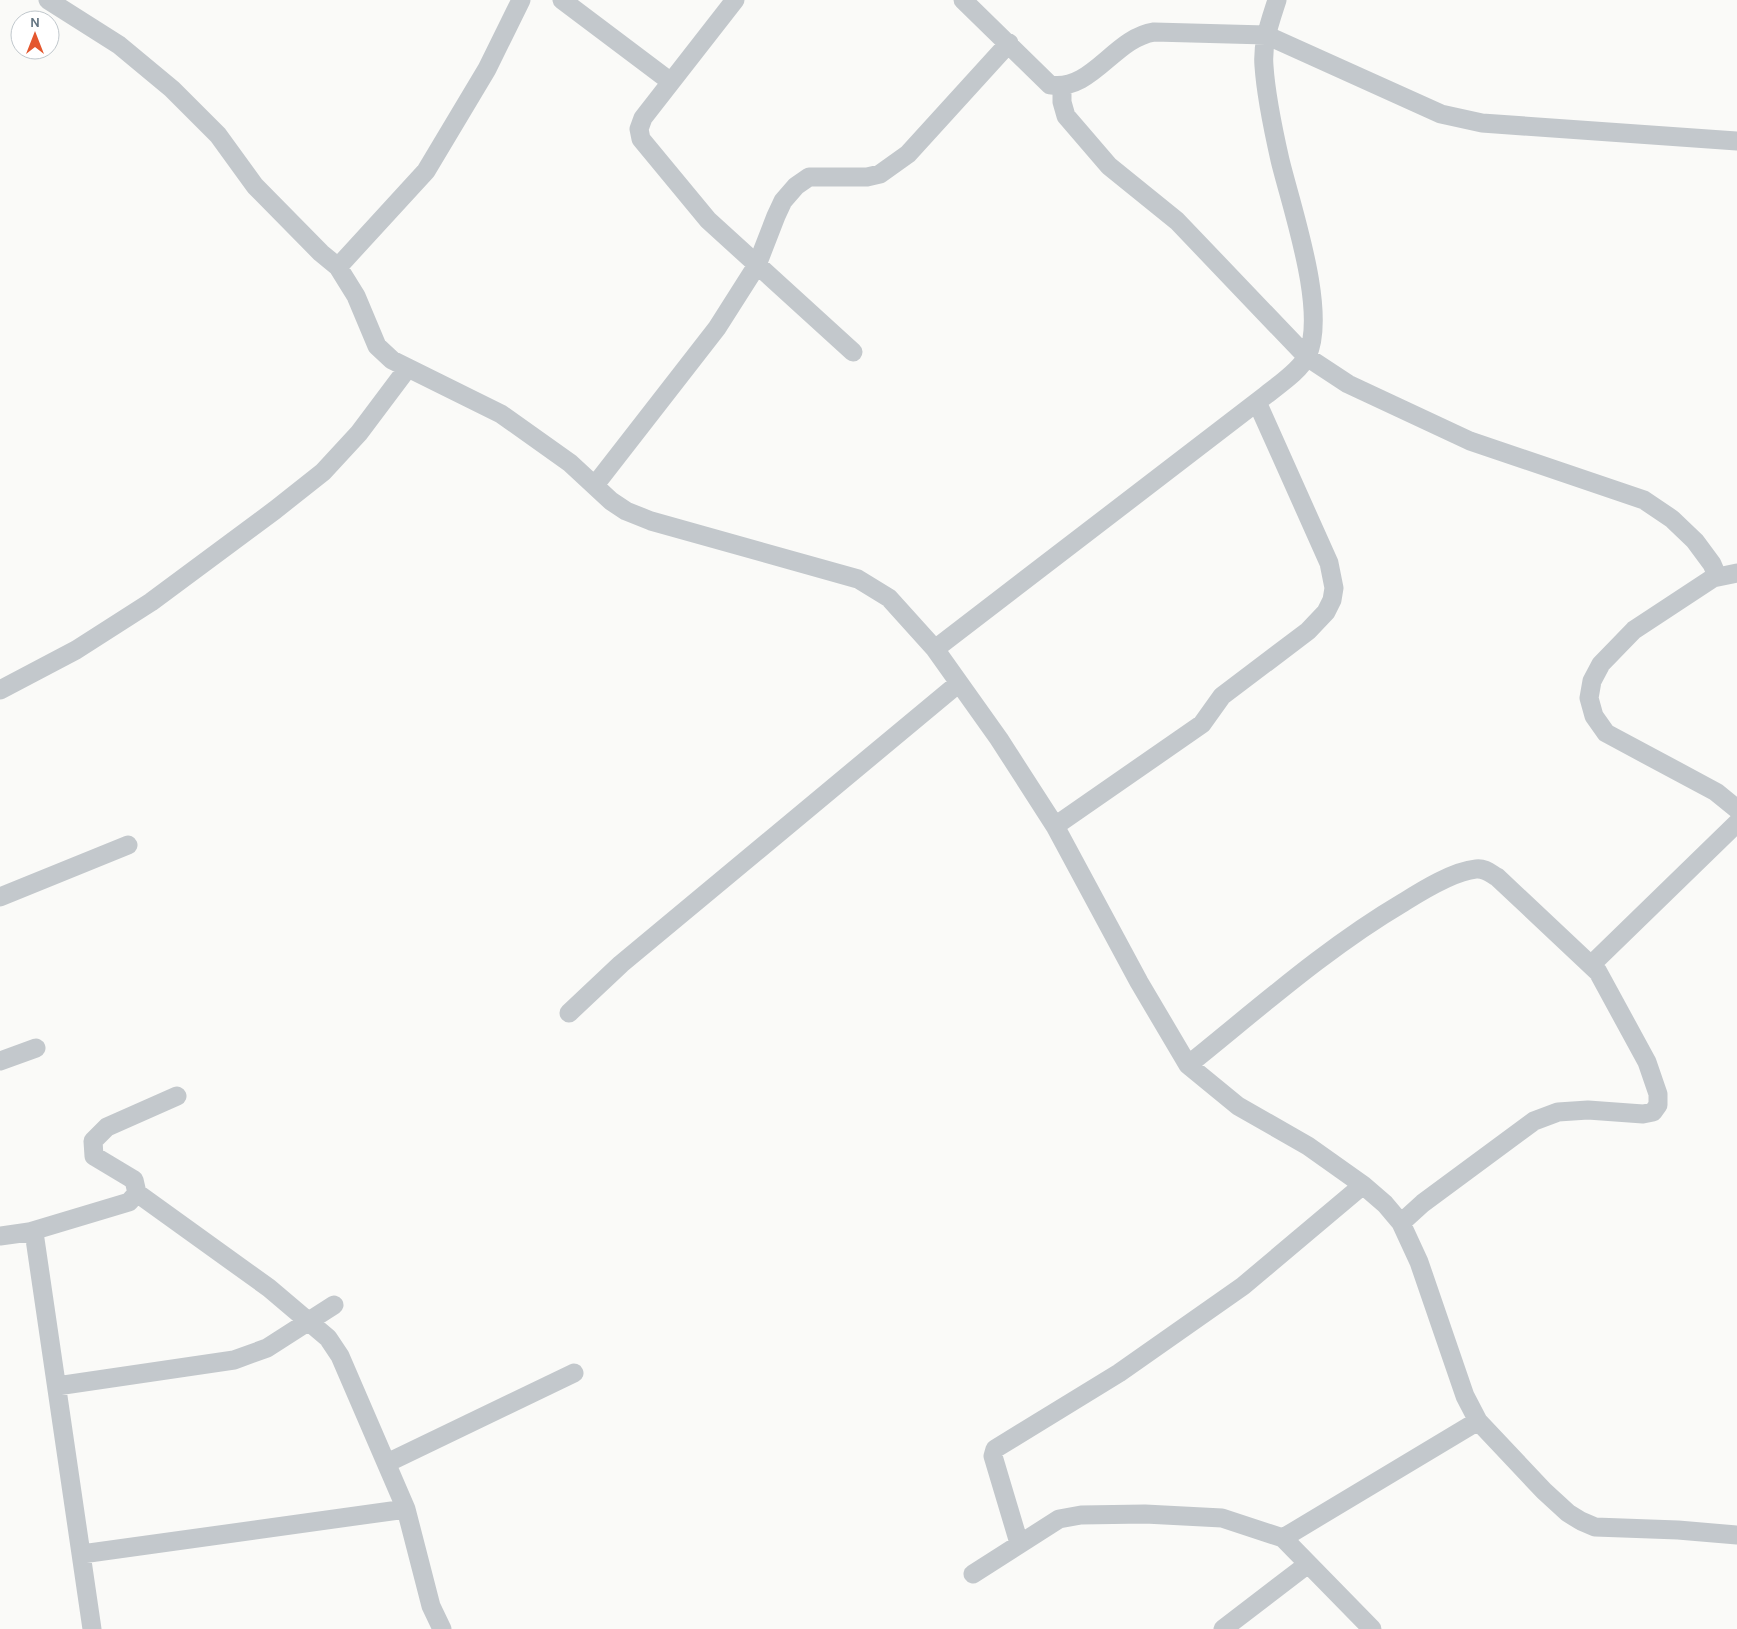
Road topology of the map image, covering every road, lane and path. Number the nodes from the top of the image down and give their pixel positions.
1 (48, 0) edge
2 (521, 0) edge
3 (562, 0) edge
4 (735, 0) edge
5 (963, 0) edge
6 (1277, 0) edge
7 (1266, 35) junction
8 (1009, 44) junction
9 (671, 82) junction
10 (1062, 87) junction
11 (1737, 141) edge
12 (757, 265) junction
13 (338, 267) junction
14 (853, 352) dead end
15 (1307, 357) junction
16 (407, 369) junction
17 (1257, 402) junction
18 (595, 484) junction
19 (1737, 573) edge
20 (1713, 578) junction
21 (935, 649) junction
22 (959, 682) junction
23 (0, 690) edge
24 (1737, 809) edge
25 (1737, 823) edge
26 (1055, 826) junction
27 (128, 845) dead end
28 (0, 897) edge
29 (1592, 964) junction
30 (569, 1013) dead end
31 (36, 1048) dead end
32 (0, 1061) edge
33 (1188, 1065) junction
34 (177, 1096) dead end
35 (1363, 1185) junction
36 (137, 1193) junction
37 (1401, 1223) junction
38 (29, 1232) junction
39 (0, 1236) edge
40 (334, 1305) dead end
41 (306, 1320) junction
42 (574, 1372) dead end
43 (57, 1386) junction
44 (1478, 1421) junction
45 (387, 1463) junction
46 (406, 1509) junction
47 (1737, 1535) edge
48 (1283, 1538) junction
49 (1019, 1543) junction
50 (82, 1554) junction
51 (1308, 1564) junction
52 (973, 1574) dead end
53 (92, 1629) edge
54 (442, 1629) edge
55 (1223, 1629) edge
56 (1372, 1629) edge

1 - 13 street
2 - 13 street
3 - 9 street
4 - 9 street
5 - 8 street
6 - 7 street
7 - 10 street
7 - 11 street
7 - 15 street
8 - 10 street
8 - 12 street
9 - 12 street
10 - 15 street
12 - 14 street
12 - 18 street
13 - 16 street
15 - 17 street
15 - 20 street
16 - 18 street
16 - 23 street
17 - 21 street
17 - 26 street
18 - 21 street
19 - 20 street
20 - 24 street
21 - 22 street
22 - 26 street
22 - 30 street
25 - 29 street
26 - 33 street
27 - 28 street
29 - 33 street
29 - 37 street
31 - 32 street
33 - 35 street
34 - 36 street
35 - 37 street
35 - 49 street
36 - 38 street
36 - 41 street
37 - 44 street
38 - 39 street
38 - 43 street
40 - 41 street
41 - 43 street
41 - 45 street
42 - 45 street
43 - 50 street
44 - 47 street
44 - 48 street
45 - 46 street
46 - 50 street
46 - 54 street
48 - 49 street
48 - 51 street
49 - 52 street
50 - 53 street
51 - 55 street
51 - 56 street

